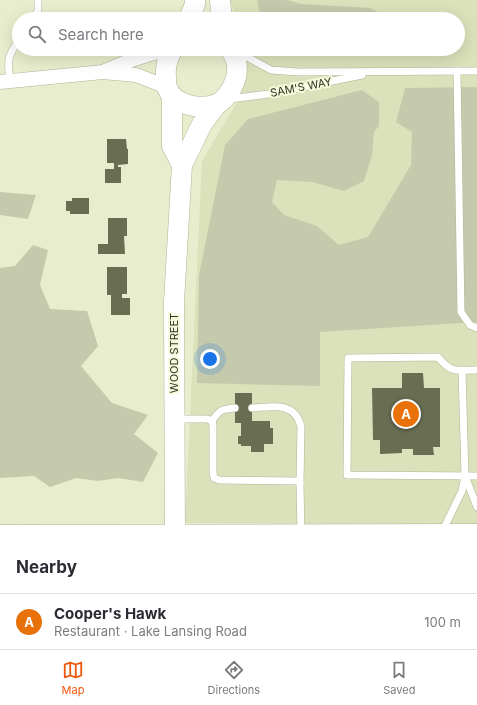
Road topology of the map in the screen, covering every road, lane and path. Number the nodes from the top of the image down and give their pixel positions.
1 (38, 0) edge
2 (195, 0) edge
3 (220, 0) edge
4 (37, 12) edge
5 (192, 12) edge
6 (221, 12) edge
7 (12, 50) edge
8 (144, 56) edge
9 (170, 56) edge
10 (235, 56) edge
11 (244, 56) edge
12 (457, 71) junction
13 (477, 71) edge
14 (102, 72) junction
15 (378, 72) junction
16 (5, 82) edge
17 (170, 92) junction
18 (220, 102) junction
19 (182, 165) junction
20 (477, 328) edge
21 (462, 370) junction
22 (477, 370) edge
23 (235, 408) dead end
24 (252, 408) dead end
25 (174, 419) junction
26 (212, 421) junction
27 (465, 476) junction
28 (477, 476) edge
29 (300, 484) junction
30 (477, 507) edge
31 (301, 534) junction
32 (441, 534) junction
33 (477, 534) edge
34 (0, 535) edge
35 (49, 538) edge
36 (175, 538) edge
37 (268, 538) edge

1 - 4 lane
2 - 5 street
3 - 6 street
7 - 16 lane
8 - 14 street
9 - 17 street
10 - 18 street, WOOD STREET
11 - 15 lane, SAM'S WAY
12 - 13 lane, SAM'S WAY
12 - 15 lane, SAM'S WAY
12 - 20 lane
14 - 16 street
14 - 17 street
15 - 18 lane, SAM'S WAY
17 - 18 street
17 - 19 street
18 - 19 street, WOOD STREET
19 - 25 street, WOOD STREET
21 - 22 lane
21 - 27 lane
21 - 27 lane
23 - 26 lane
24 - 29 lane
25 - 26 lane
25 - 36 street, WOOD STREET
26 - 29 lane
27 - 28 lane
27 - 30 lane
27 - 32 lane
29 - 31 lane
31 - 32 street
31 - 37 street
32 - 33 street
34 - 35 street
35 - 36 street
36 - 37 street

